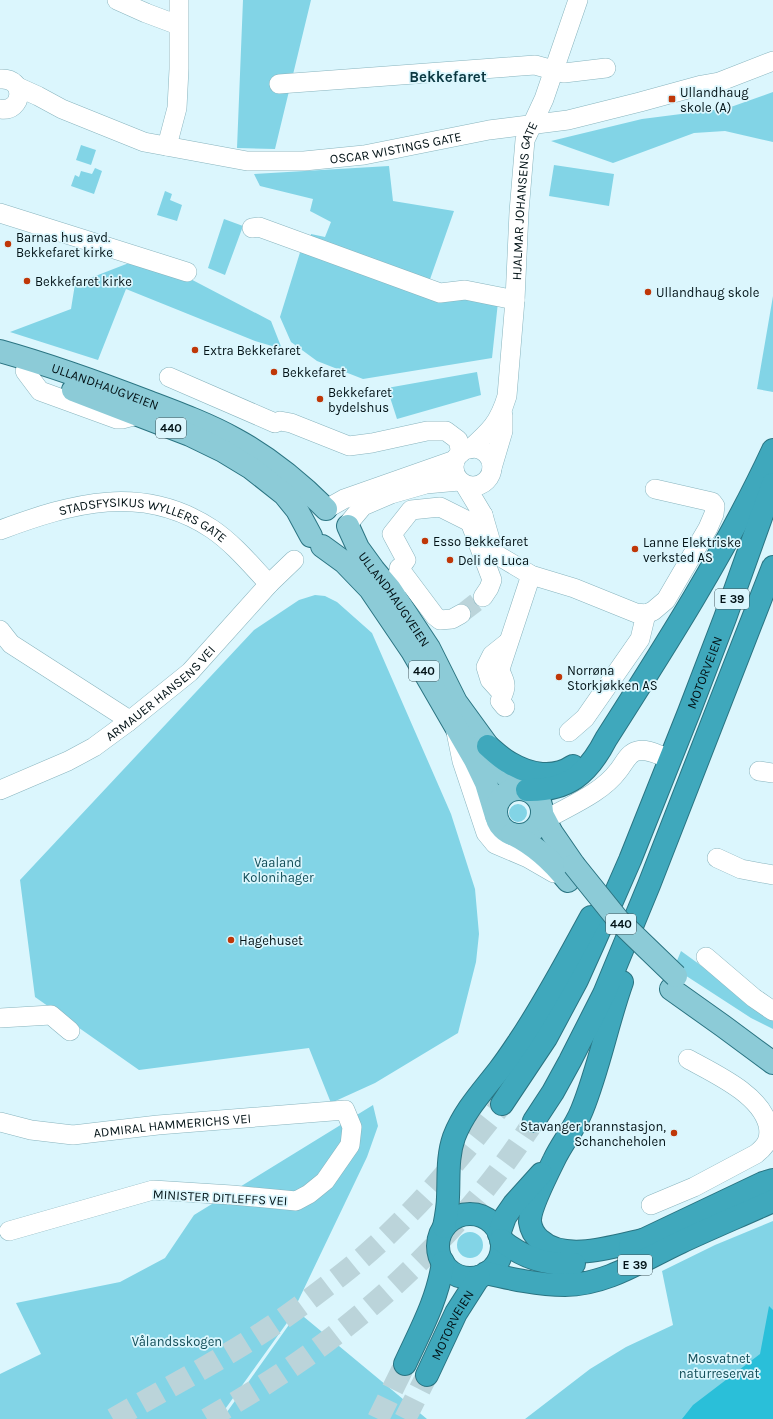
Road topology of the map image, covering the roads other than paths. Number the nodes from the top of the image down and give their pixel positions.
1 (117, 0) edge
2 (179, 0) edge
3 (578, 0) edge
4 (178, 25) junction
5 (773, 61) edge
6 (606, 68) dead end
7 (554, 70) junction
8 (7, 79) edge
9 (279, 84) dead end
10 (62, 109) junction
11 (5, 111) edge
12 (532, 124) junction
13 (167, 146) junction
14 (0, 213) edge
15 (252, 228) dead end
16 (187, 272) dead end
17 (515, 300) junction
18 (0, 351) edge
19 (0, 365) edge
20 (169, 377) dead end
21 (503, 410) junction
22 (773, 450) edge
23 (462, 454) junction
24 (490, 473) junction
25 (462, 483) junction
26 (773, 484) edge
27 (655, 489) dead end
28 (391, 494) junction
29 (327, 509) junction
30 (411, 510) junction
31 (476, 518) junction
32 (348, 525) junction
33 (0, 530) edge
34 (316, 541) junction
35 (294, 560) dead end
36 (773, 567) edge
37 (399, 568) junction
38 (531, 575) junction
39 (269, 584) junction
40 (483, 597) tunnel mouth
41 (396, 598) junction
42 (461, 614) tunnel mouth
43 (646, 614) junction
44 (0, 630) edge
45 (502, 698) dead end
46 (128, 722) junction
47 (455, 727) junction
48 (569, 732) dead end
49 (606, 739) junction
50 (488, 746) junction
51 (670, 759) junction
52 (550, 789) junction
53 (0, 790) edge
54 (525, 790) junction
55 (569, 806) junction
56 (542, 814) junction
57 (496, 816) junction
58 (512, 834) junction
59 (717, 858) dead end
60 (630, 860) junction
61 (571, 873) junction
62 (773, 875) edge
63 (649, 885) junction
64 (706, 957) dead end
65 (673, 983) junction
66 (773, 1011) edge
67 (0, 1018) edge
68 (70, 1031) dead end
69 (773, 1045) edge
70 (751, 1046) junction
71 (688, 1059) dead end
72 (773, 1063) edge
73 (773, 1070) edge
74 (502, 1104) tunnel mouth
75 (345, 1110) joint
76 (534, 1121) tunnel mouth
77 (0, 1122) edge
78 (555, 1159) junction
79 (771, 1185) edge
80 (694, 1187) junction
81 (651, 1204) dead end
82 (704, 1211) junction
83 (444, 1227) junction
84 (9, 1231) dead end
85 (500, 1237) junction
86 (643, 1240) junction
87 (443, 1262) junction
88 (482, 1275) junction
89 (405, 1364) tunnel mouth
90 (427, 1375) tunnel mouth

1 - 4 street
2 - 4 street
3 - 7 street, HJALMAR JOHANSENS GATE
4 - 13 street
5 - 12 street, OSCAR WISTINGS GATE
6 - 7 street
7 - 9 street
7 - 12 street, HJALMAR JOHANSENS GATE
8 - 10 street, OSCAR WISTINGS GATE
8 - 11 street
10 - 11 street, OSCAR WISTINGS GATE
10 - 13 street, OSCAR WISTINGS GATE
12 - 13 street, OSCAR WISTINGS GATE
12 - 17 street, HJALMAR JOHANSENS GATE
14 - 16 street
15 - 17 street
17 - 21 street, HJALMAR JOHANSENS GATE
18 - 29 main road, ULLANDHAUGVEIEN / 440
19 - 34 main road, ULLANDHAUGVEIEN / 440
20 - 23 street
21 - 23 street, HJALMAR JOHANSENS GATE
21 - 24 street, HJALMAR JOHANSENS GATE
22 - 49 highway, E 39
23 - 24 street
23 - 25 street
23 - 29 street, HJALMAR JOHANSENS GATE
24 - 25 street
24 - 31 street, HJALMAR JOHANSENS GATE
25 - 28 street
25 - 31 street, HJALMAR JOHANSENS GATE
26 - 51 highway, MOTORVEIEN / E 39
27 - 43 street
28 - 30 street
28 - 32 street
29 - 32 main road, 440
29 - 34 main road
30 - 31 street
30 - 37 street
31 - 38 street, HJALMAR JOHANSENS GATE
31 - 40 street
32 - 34 main road
32 - 41 main road, ULLANDHAUGVEIEN / 440
33 - 39 street, STADSFYSIKUS WYLLERS GATE
34 - 47 main road, ULLANDHAUGVEIEN / 440
35 - 39 street, ARMAUER HANSENS VEI
36 - 63 highway, MOTORVEIEN / E 39
37 - 41 street
37 - 42 street
38 - 43 street, HJALMAR JOHANSENS GATE
38 - 45 street
39 - 46 street, ARMAUER HANSENS VEI
41 - 50 main road, ULLANDHAUGVEIEN / 440
43 - 48 street
44 - 46 street
46 - 53 street, ARMAUER HANSENS VEI
47 - 57 main road, ULLANDHAUGVEIEN / 440
47 - 61 street, ULLANDHAUGVEIEN / 440
49 - 50 highway, E 39
49 - 52 highway, E 39
50 - 54 main road, ULLANDHAUGVEIEN / 440
51 - 55 street
51 - 60 highway, MOTORVEIEN / E 39
52 - 54 highway, E 39
52 - 55 street
54 - 56 main road, 440
54 - 57 main road
55 - 56 street
56 - 58 main road
56 - 61 main road, 440
57 - 58 main road, 440
58 - 61 main road, 440
59 - 62 street
60 - 74 highway, E 39
60 - 83 highway, E 39
61 - 65 main road, 440
63 - 76 highway, E 39
63 - 78 highway, E 39
64 - 66 street
65 - 69 main road, 440
65 - 70 main road, 440
67 - 68 street
70 - 72 main road, 440
70 - 73 street
71 - 80 street
75 - 77 street, ADMIRAL HAMMERICHS VEI
75 - 84 street, MINISTER DITLEFFS VEI
78 - 85 highway, E 39
78 - 86 highway, E 39
79 - 82 highway, E 39
79 - 88 highway, E 39
80 - 81 street
80 - 82 street
82 - 86 highway, E 39
83 - 85 highway, E 39
83 - 87 highway, E 39
85 - 86 highway, E 39
85 - 88 highway, E 39
87 - 88 highway, E 39
87 - 89 highway, MOTORVEIEN / E 39
88 - 90 highway, MOTORVEIEN / E 39

